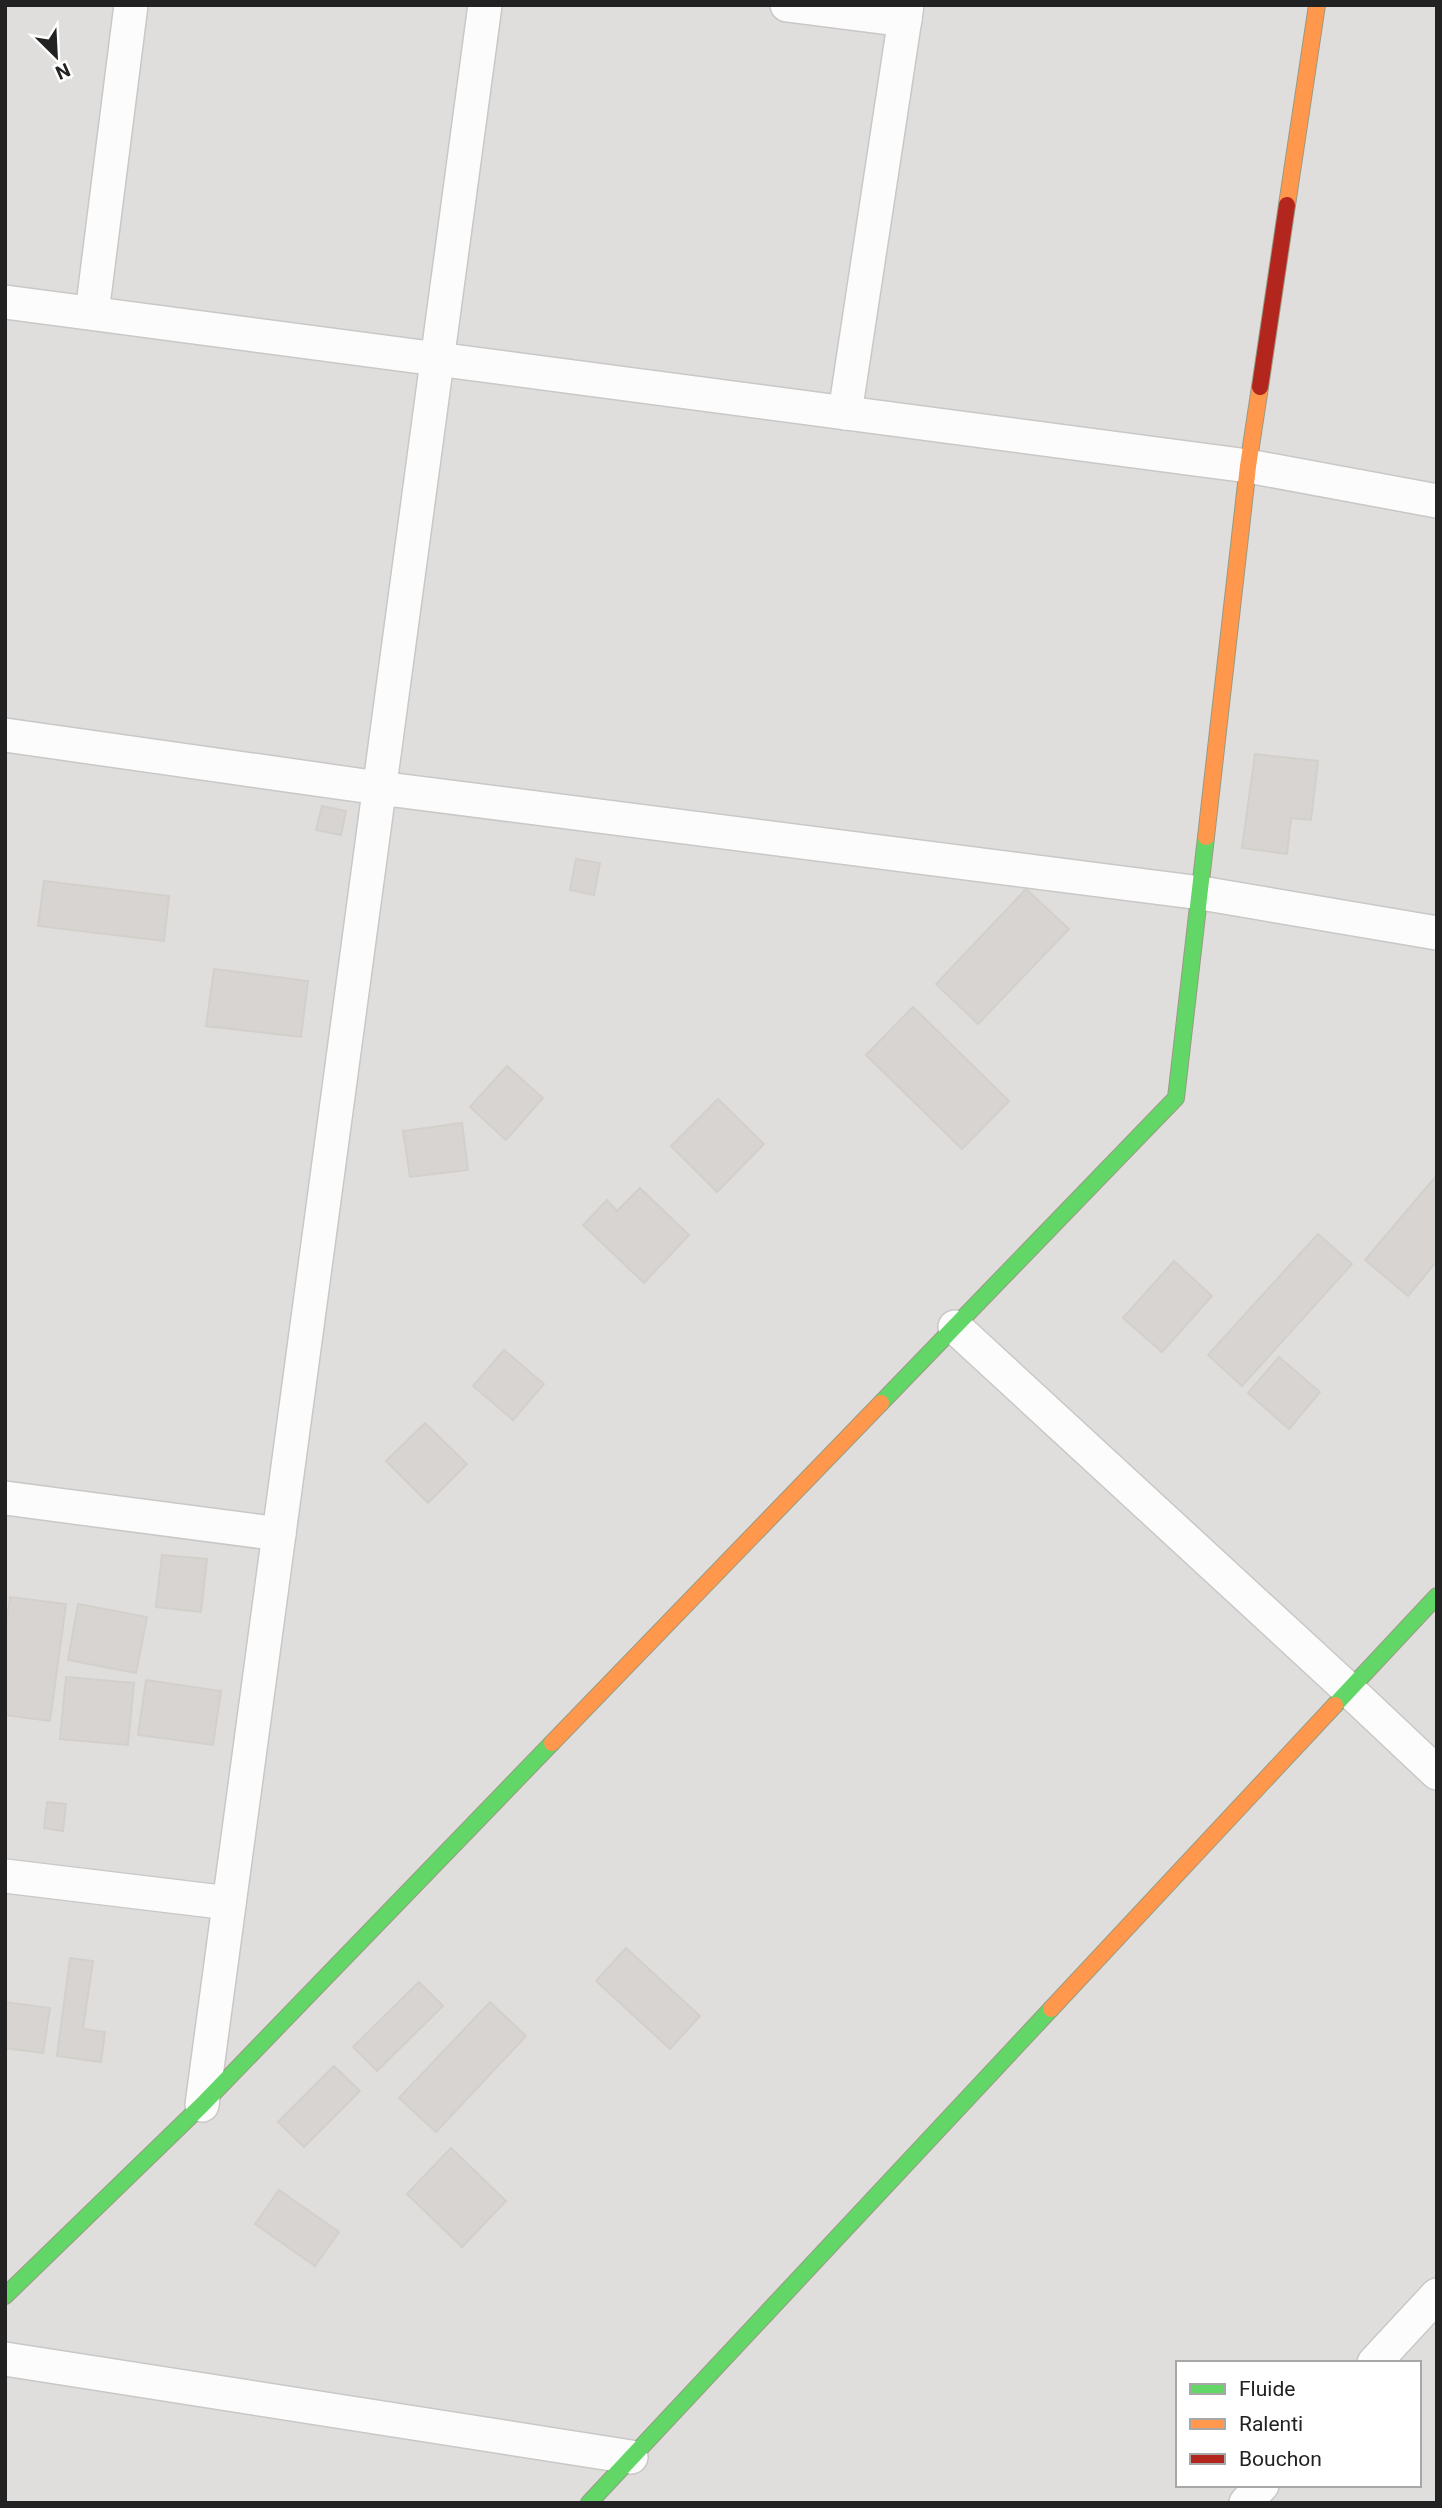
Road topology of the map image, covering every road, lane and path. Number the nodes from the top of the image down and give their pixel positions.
1 (131, 5) edge
2 (485, 5) edge
3 (787, 5) edge
4 (1317, 5) edge
5 (906, 13) edge
6 (5, 302) edge
7 (92, 313) junction
8 (437, 359) junction
9 (845, 413) junction
10 (1248, 466) junction
11 (1437, 501) edge
12 (5, 735) edge
13 (379, 788) junction
14 (1201, 893) junction
15 (1437, 933) edge
16 (955, 1327) junction
17 (5, 1498) edge
18 (279, 1534) junction
19 (1437, 1596) edge
20 (1350, 1690) junction
21 (1437, 1773) edge
22 (5, 1875) edge
23 (229, 1903) junction
24 (202, 2105) junction
25 (1437, 2295) edge
26 (5, 2296) edge
27 (5, 2359) edge
28 (1376, 2361) edge
29 (632, 2457) junction
30 (1260, 2487) edge
31 (589, 2503) edge
32 (1246, 2503) edge

1 - 7 street
2 - 8 street
3 - 5 street
4 - 10 street
5 - 9 street
6 - 7 street
7 - 8 street
8 - 9 street
8 - 13 street
9 - 10 street
10 - 11 street
10 - 14 street
12 - 13 street
13 - 14 street
13 - 18 street
14 - 15 street
14 - 16 street
16 - 20 street
16 - 24 street
17 - 18 street
18 - 23 street
19 - 20 street
20 - 21 street
20 - 29 street
22 - 23 street
23 - 24 street
24 - 26 street
25 - 28 street
27 - 29 street
29 - 31 street
30 - 32 street

